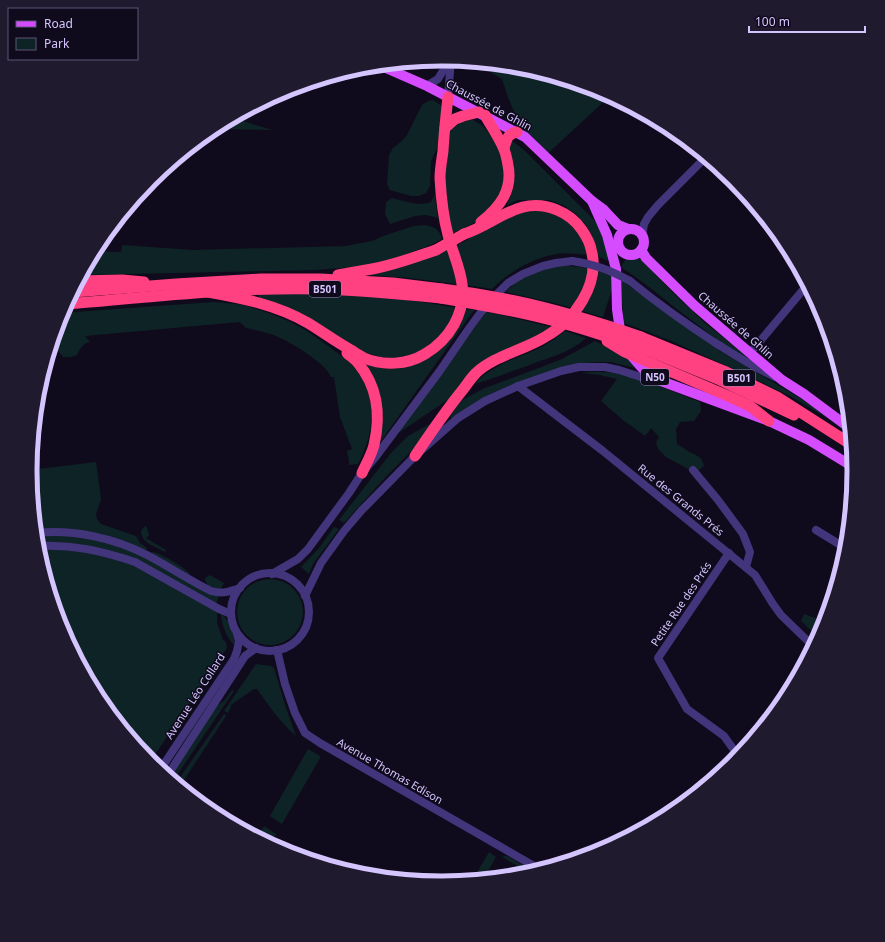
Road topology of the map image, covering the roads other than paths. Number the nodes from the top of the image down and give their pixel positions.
1 (446, 66) edge
2 (450, 66) edge
3 (389, 69) edge
4 (428, 86) junction
5 (448, 97) junction
6 (482, 114) junction
7 (445, 128) junction
8 (516, 132) junction
9 (504, 148) junction
10 (702, 160) edge
11 (592, 201) junction
12 (635, 232) junction
13 (464, 234) junction
14 (619, 247) junction
15 (641, 250) junction
16 (616, 269) junction
17 (320, 279) junction
18 (85, 281) edge
19 (176, 284) junction
20 (804, 289) edge
21 (79, 291) edge
22 (208, 292) junction
23 (442, 294) junction
24 (74, 303) edge
25 (602, 335) junction
26 (333, 340) junction
27 (750, 354) junction
28 (782, 380) junction
29 (661, 381) junction
30 (518, 386) junction
31 (769, 421) junction
32 (846, 425) edge
33 (830, 431) junction
34 (847, 442) edge
35 (415, 456) junction
36 (848, 464) edge
37 (693, 470) dead end
38 (362, 473) junction
39 (816, 530) dead end
40 (42, 533) edge
41 (841, 545) edge
42 (44, 546) edge
43 (729, 553) junction
44 (746, 567) junction
45 (272, 574) junction
46 (240, 588) junction
47 (305, 596) junction
48 (231, 614) junction
49 (236, 631) junction
50 (809, 643) edge
51 (256, 648) junction
52 (277, 650) junction
53 (735, 751) edge
54 (163, 765) edge
55 (169, 771) edge
56 (534, 866) edge

1 - 4 street
2 - 5 street
3 - 4 main road, Chaussée de Ghlin
4 - 5 main road, Chaussée de Ghlin
5 - 6 main road, Chaussée de Ghlin
5 - 7 highway
6 - 7 highway
6 - 8 main road, Chaussée de Ghlin
6 - 9 highway
7 - 26 highway
8 - 9 highway
8 - 11 main road, Chaussée de Ghlin
9 - 13 highway
10 - 12 street
11 - 12 main road, Chaussée de Ghlin
11 - 14 main road, Chaussée de Ghlin
11 - 16 main road
12 - 14 main road
12 - 15 main road
13 - 17 highway, bridge
13 - 35 highway
14 - 15 main road
14 - 16 main road
15 - 27 main road, Chaussée de Ghlin
16 - 29 main road, N50
17 - 19 highway, B501
17 - 23 highway, B501
18 - 19 highway
19 - 21 highway, B501
20 - 27 street
22 - 23 highway, B501
22 - 24 highway, B501
22 - 26 highway
23 - 25 highway, B501, bridge
23 - 33 highway, B501, bridge
25 - 31 highway, bridge
25 - 33 highway, B501, bridge
26 - 38 highway
27 - 28 main road, Chaussée de Ghlin
28 - 32 main road, Chaussée de Ghlin
28 - 38 street, bridge
29 - 30 street
29 - 31 main road, N50
30 - 35 street
30 - 43 street, Rue des Grands Prés
31 - 36 main road, N50
33 - 34 highway, B501
35 - 47 street
37 - 44 street
38 - 45 street
39 - 41 street
40 - 46 street
42 - 48 street
43 - 44 street, Rue des Grands Prés
43 - 53 street, Petite Rue des Prés
44 - 50 street, Rue des Grands Prés
45 - 46 street
45 - 47 street
46 - 48 street
47 - 52 street
48 - 49 street
49 - 51 street
49 - 54 street, Avenue Léo Collard
51 - 52 street
51 - 55 street, Avenue Léo Collard
52 - 56 street, Avenue Thomas Edison

